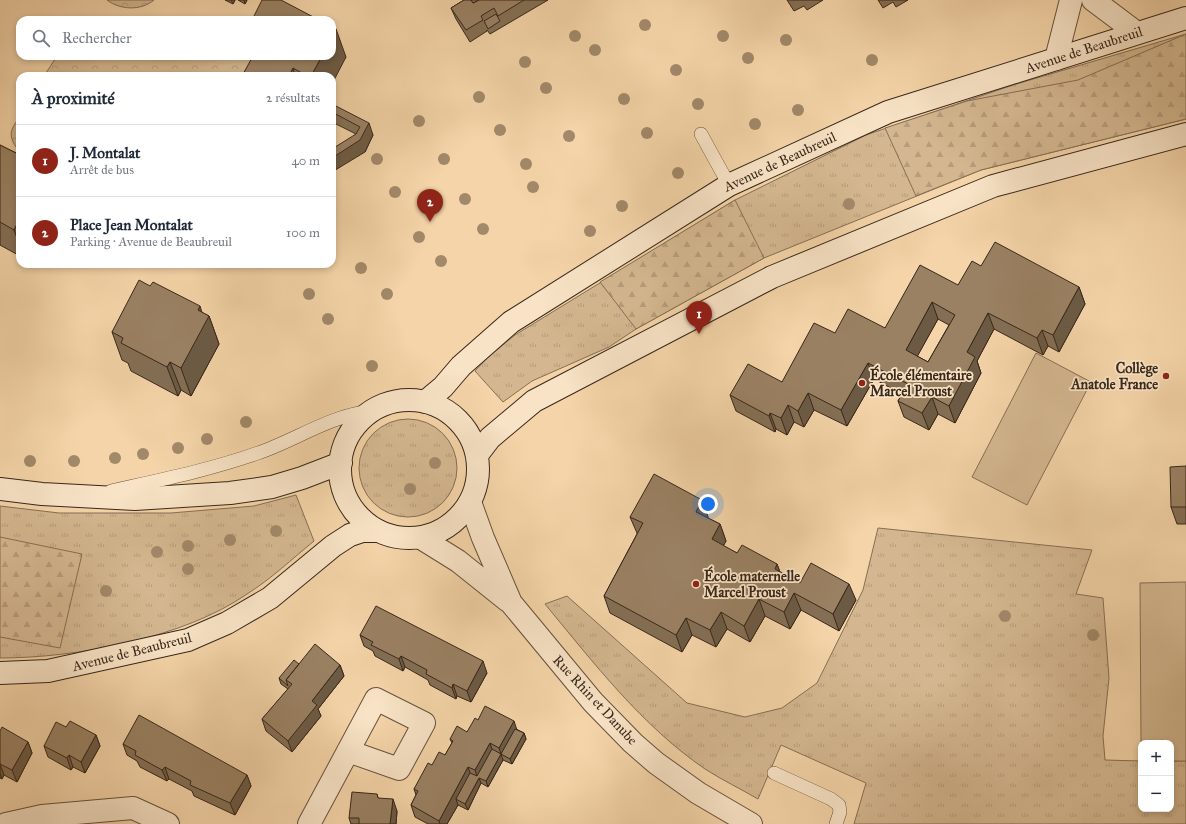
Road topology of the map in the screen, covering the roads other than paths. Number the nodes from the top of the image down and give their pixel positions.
1 (1071, 0) edge
2 (1093, 0) edge
3 (1186, 18) edge
4 (1137, 33) junction
5 (1056, 59) junction
6 (701, 134) dead end
7 (1186, 134) edge
8 (729, 185) junction
9 (425, 402) junction
10 (372, 411) junction
11 (477, 455) junction
12 (341, 463) junction
13 (0, 489) edge
14 (86, 496) junction
15 (470, 502) junction
16 (377, 531) junction
17 (421, 538) junction
18 (511, 603) junction
19 (0, 672) edge
20 (348, 751) dead end
21 (774, 773) dead end
22 (45, 820) edge
23 (6, 824) edge
24 (168, 824) edge
25 (309, 824) edge
26 (751, 824) edge
27 (836, 824) edge

1 - 5 main road
2 - 4 main road
3 - 4 main road, Avenue de Beaubreuil
4 - 5 main road, Avenue de Beaubreuil
5 - 8 main road, Avenue de Beaubreuil
6 - 8 lane
7 - 11 main road
8 - 9 main road, Avenue de Beaubreuil
9 - 10 main road, Avenue de Beaubreuil
9 - 11 main road, Avenue de Beaubreuil
10 - 12 main road, Avenue de Beaubreuil
10 - 14 lane
11 - 15 main road, Avenue de Beaubreuil
12 - 14 main road
12 - 16 main road, Avenue de Beaubreuil
13 - 14 main road
15 - 17 main road, Avenue de Beaubreuil
15 - 18 main road, Rue Rhin et Danube
16 - 17 main road, Avenue de Beaubreuil
16 - 19 main road, Avenue de Beaubreuil
17 - 18 main road, Rue Rhin et Danube
18 - 26 main road, Rue Rhin et Danube
20 - 25 main road
21 - 27 lane
22 - 23 main road
22 - 24 main road

